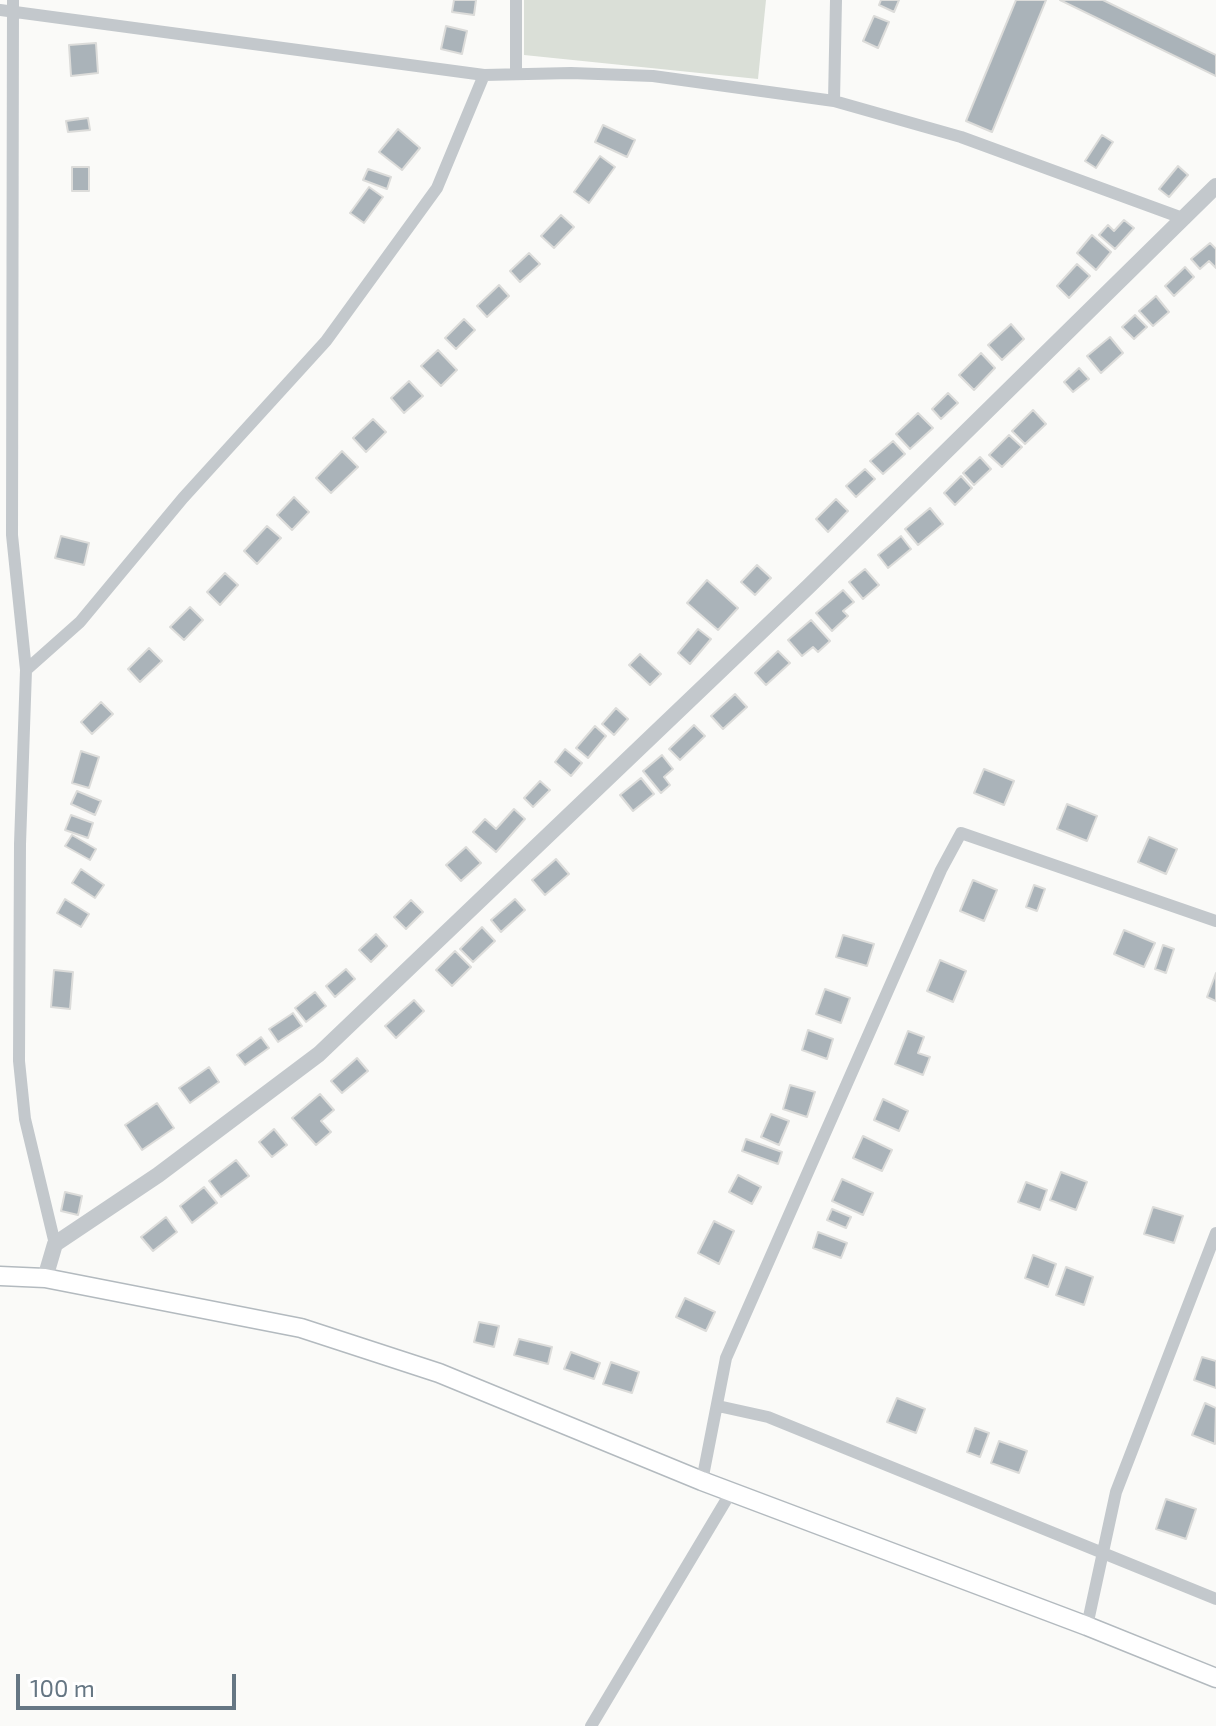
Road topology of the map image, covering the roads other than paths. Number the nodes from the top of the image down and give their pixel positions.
1 (516, 0) edge
2 (836, 0) edge
3 (9, 8) edge
4 (516, 73) junction
5 (484, 75) junction
6 (834, 101) junction
7 (1216, 186) edge
8 (1185, 219) junction
9 (26, 670) junction
10 (1216, 921) edge
11 (1216, 1233) edge
12 (55, 1244) junction
13 (1210, 1262) edge
14 (0, 1276) edge
15 (45, 1278) junction
16 (718, 1406) junction
17 (702, 1481) junction
18 (731, 1492) junction
19 (1103, 1552) junction
20 (1216, 1599) edge
21 (1087, 1626) junction
22 (1216, 1678) edge
23 (591, 1726) edge

1 - 4 street
2 - 6 street
3 - 5 street
3 - 9 street
4 - 5 street
4 - 6 street
5 - 9 street
6 - 8 street
7 - 8 street
8 - 12 street
9 - 12 street
10 - 16 street
11 - 13 street
12 - 15 street
13 - 19 street
14 - 15 main road
15 - 17 main road
16 - 17 street
16 - 19 street
17 - 18 main road
18 - 21 main road
18 - 23 street
19 - 20 street
19 - 21 street
21 - 22 main road

